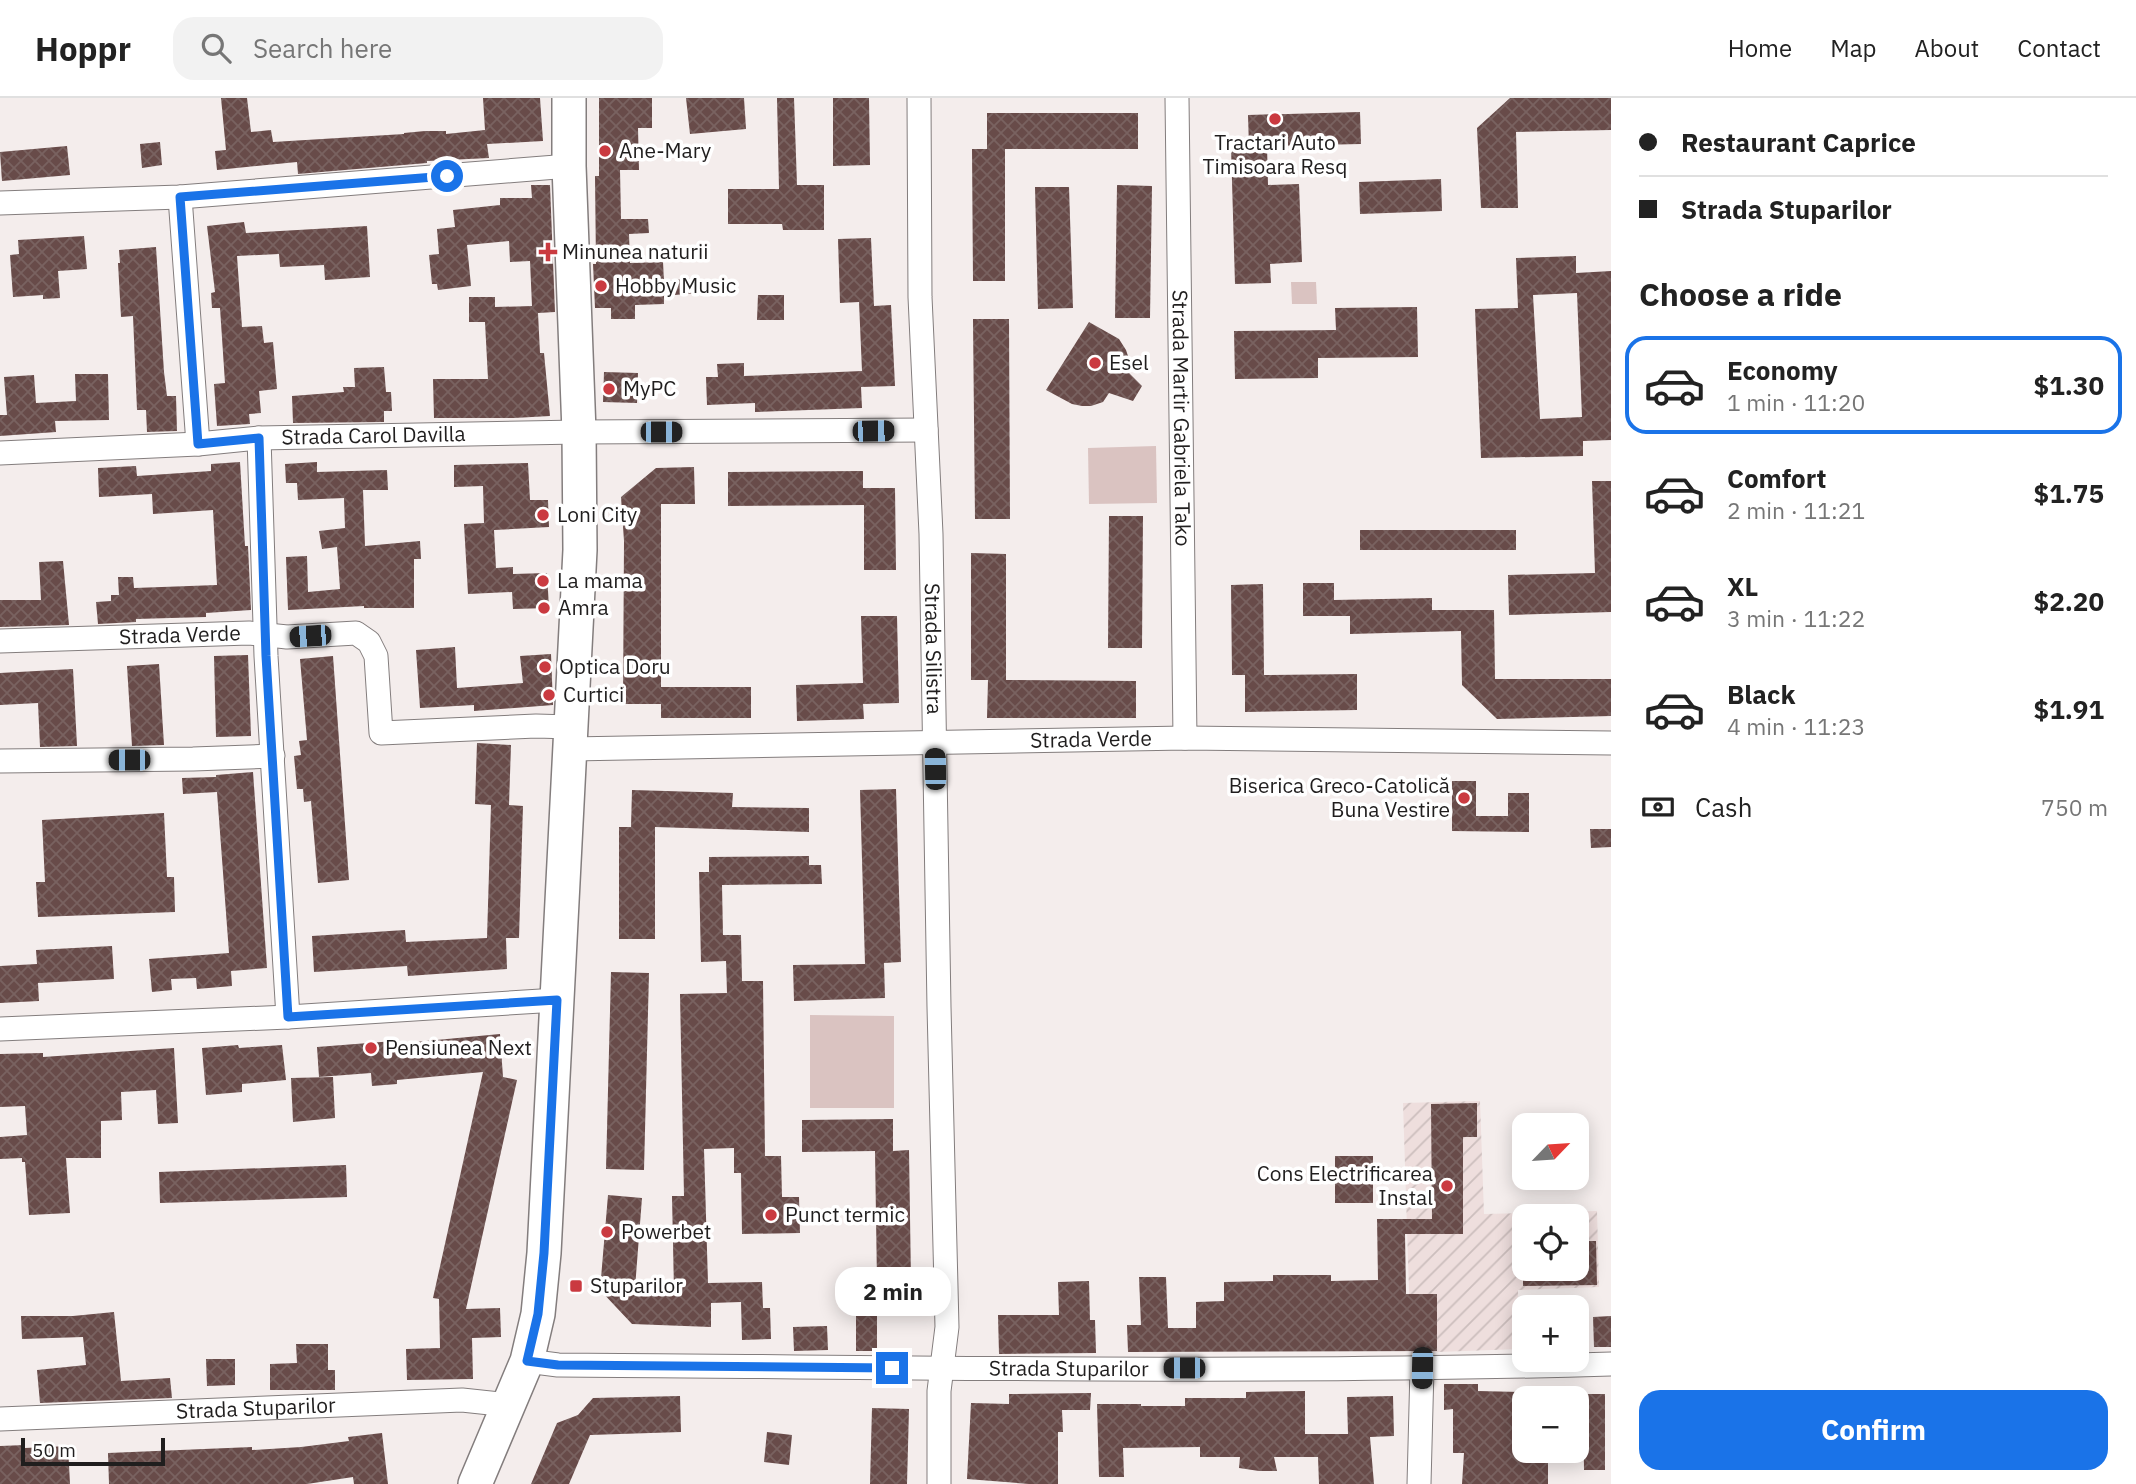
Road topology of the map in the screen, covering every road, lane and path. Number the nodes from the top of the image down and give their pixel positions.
1 (569, 98) edge
2 (919, 98) edge
3 (1177, 98) edge
4 (569, 166) junction
5 (180, 197) junction
6 (0, 204) edge
7 (926, 430) junction
8 (579, 432) junction
9 (259, 438) junction
10 (198, 444) junction
11 (0, 453) edge
12 (266, 635) junction
13 (0, 641) edge
14 (571, 738) junction
15 (1185, 738) junction
16 (934, 743) junction
17 (1611, 743) edge
18 (273, 757) junction
19 (0, 761) edge
20 (557, 1000) junction
21 (288, 1017) junction
22 (0, 1029) edge
23 (527, 1361) junction
24 (1611, 1364) edge
25 (943, 1368) junction
26 (1422, 1368) junction
27 (509, 1405) junction
28 (0, 1419) edge
29 (475, 1484) edge
30 (939, 1484) edge
31 (1419, 1484) edge

1 - 4 main road
2 - 7 street, Strada Silistra
3 - 15 street, Strada Martir Gabriela Tako
4 - 5 street
4 - 8 main road
5 - 6 street
5 - 10 street
7 - 8 street, Strada Carol Davilla
7 - 16 street, Strada Silistra
8 - 9 street, Strada Carol Davilla
8 - 14 main road
9 - 10 street, Strada Carol Davilla
9 - 12 street
10 - 11 street, Strada Carol Davilla
12 - 13 street, Strada Verde
12 - 14 street, Strada Verde
12 - 18 street
14 - 16 street, Strada Verde
14 - 20 main road
15 - 16 street, Strada Verde
15 - 17 street, Strada Verde
16 - 25 street, Strada Silistra
18 - 19 street
18 - 21 street
20 - 21 street
20 - 23 main road
21 - 22 street
23 - 25 street, Strada Stuparilor
23 - 27 main road
24 - 26 street, Strada Stuparilor
25 - 26 street, Strada Stuparilor
25 - 30 street, Strada Silistra
26 - 31 street
27 - 28 street, Strada Stuparilor
27 - 29 main road

